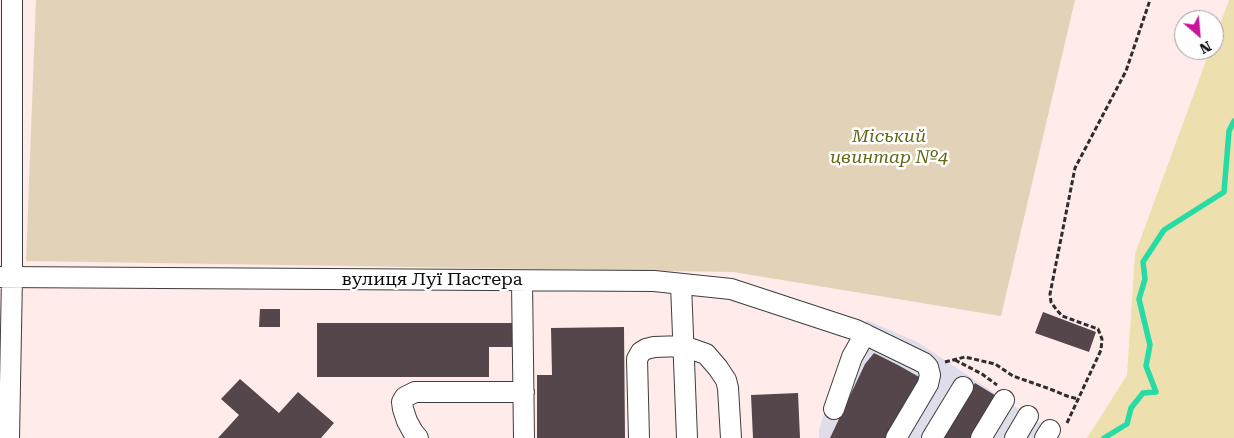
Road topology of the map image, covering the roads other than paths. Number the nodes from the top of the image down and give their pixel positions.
1 (12, 0) edge
2 (6, 277) edge
3 (522, 281) junction
4 (681, 284) junction
5 (861, 332) junction
6 (683, 346) junction
7 (963, 386) dead end
8 (524, 392) junction
9 (834, 409) dead end
10 (1037, 425) edge
11 (10, 438) edge
12 (418, 438) edge
13 (524, 438) edge
14 (639, 438) edge
15 (687, 438) edge
16 (731, 438) edge
17 (896, 438) edge
18 (932, 438) edge
19 (980, 438) edge
20 (997, 438) edge
21 (1015, 438) edge

1 - 2 street
2 - 3 street, вулиця Луї Пастера
2 - 11 street
3 - 4 street, вулиця Луї Пастера
3 - 8 street
4 - 5 street, вулиця Луї Пастера
4 - 6 street
5 - 9 street
5 - 17 street, вулиця Луї Пастера
6 - 14 street
6 - 15 street
6 - 16 street
7 - 18 street
8 - 12 street
8 - 13 street
10 - 19 street
10 - 20 street
10 - 21 street

